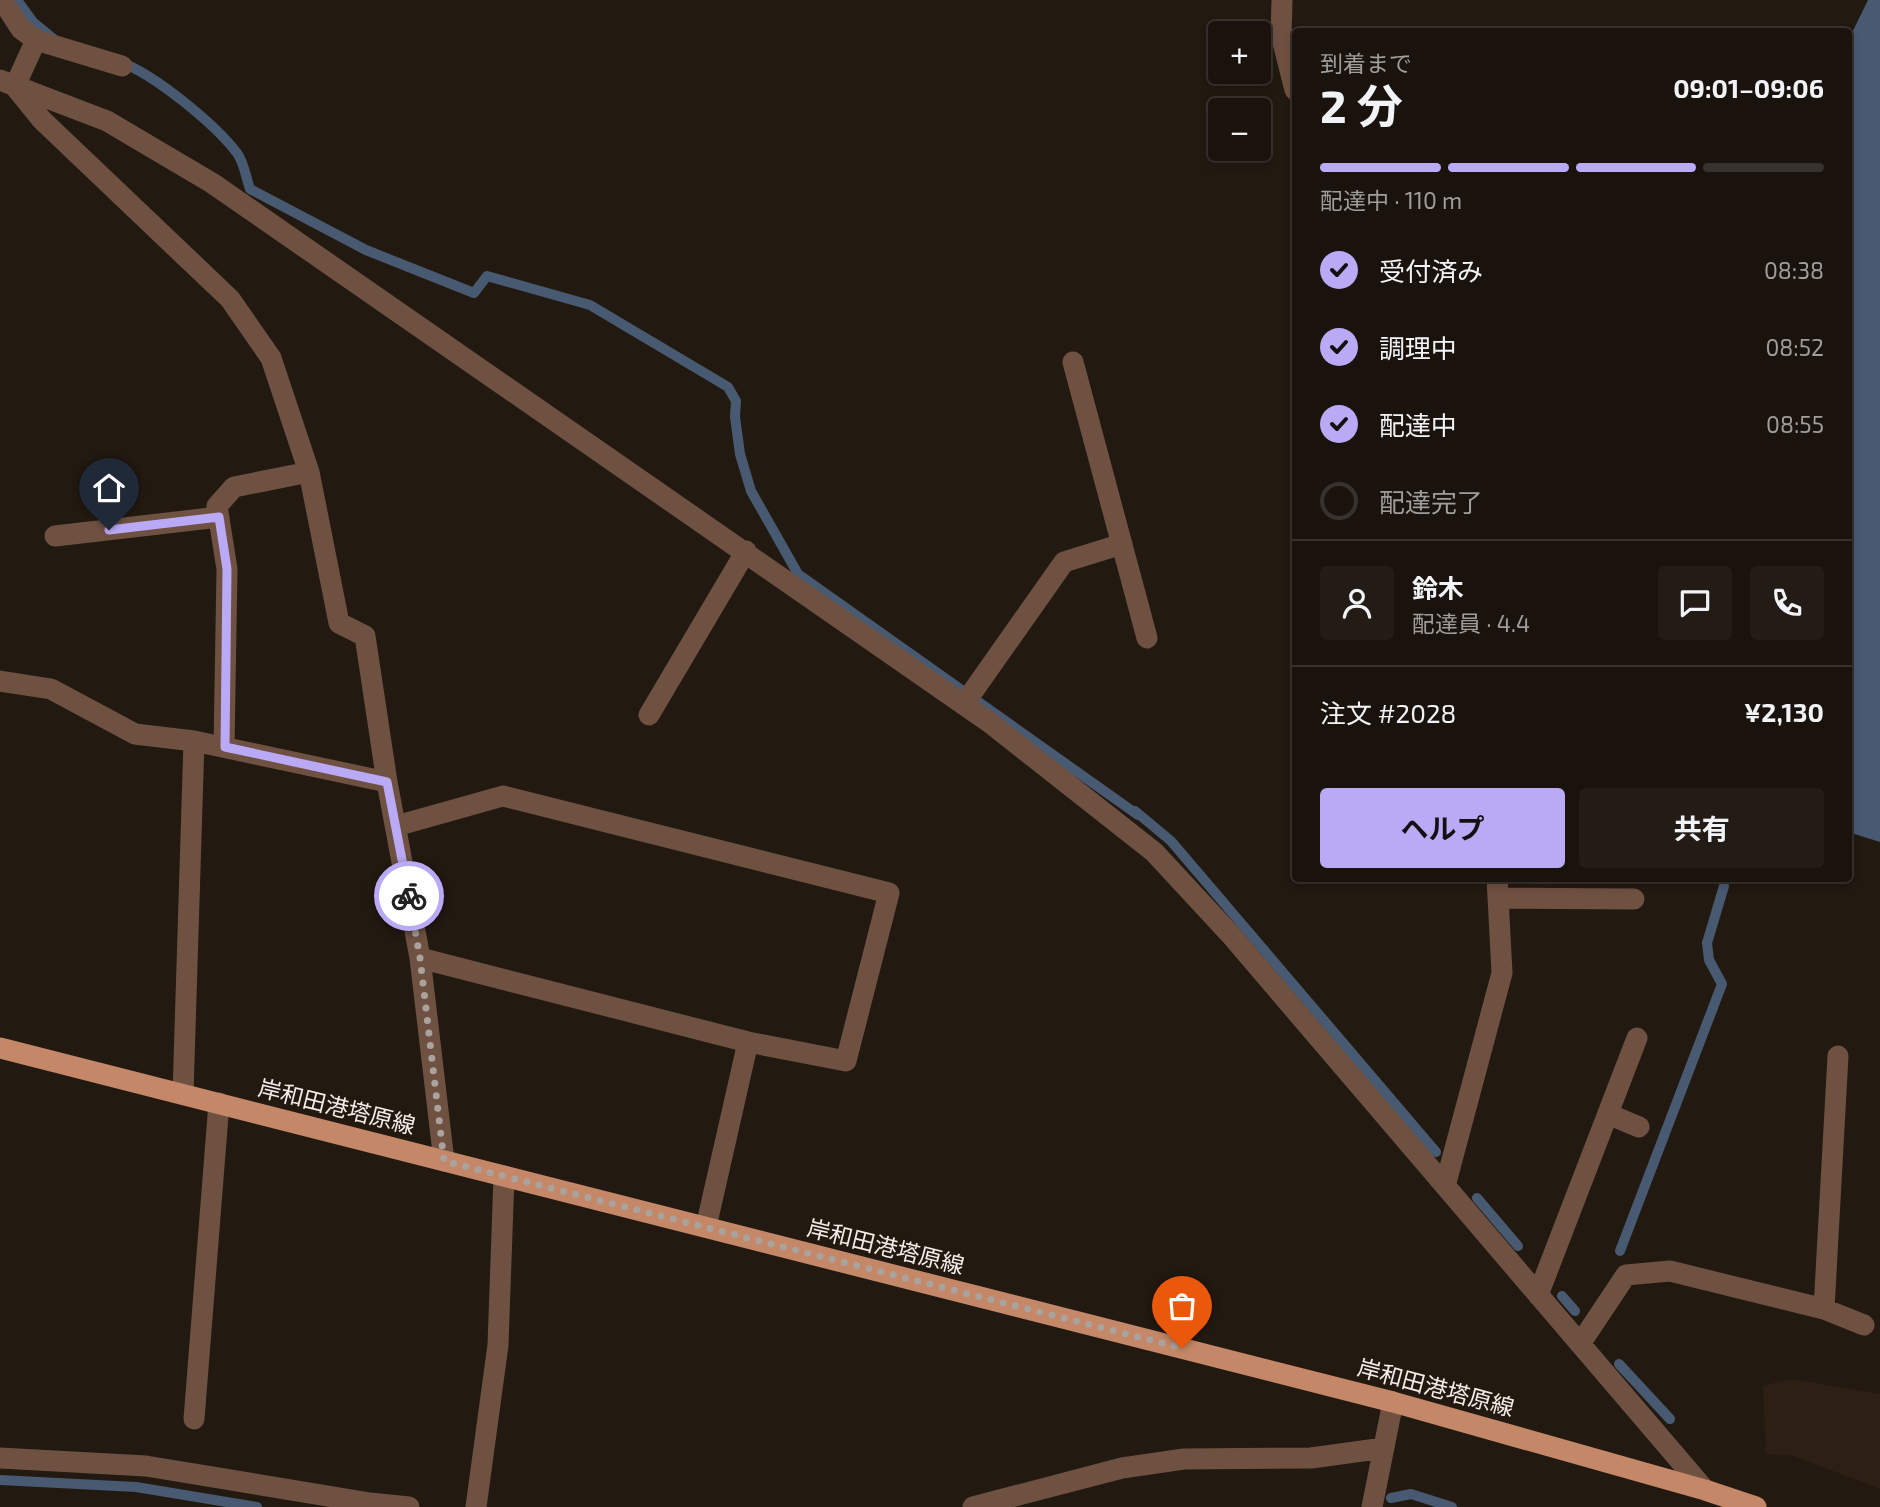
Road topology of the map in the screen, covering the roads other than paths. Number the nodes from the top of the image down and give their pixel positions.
1 (2, 0) edge
2 (1282, 0) edge
3 (36, 40) junction
4 (122, 66) dead end
5 (1292, 78) edge
6 (5, 85) edge
7 (1073, 362) dead end
8 (309, 472) junction
9 (219, 517) junction
10 (55, 536) dead end
11 (1122, 544) junction
12 (746, 551) junction
13 (1147, 638) dead end
14 (0, 681) edge
15 (964, 705) junction
16 (649, 715) dead end
17 (194, 741) junction
18 (225, 747) junction
19 (387, 782) junction
20 (396, 826) junction
21 (1498, 888) edge
22 (1634, 899) dead end
23 (420, 958) junction
24 (1637, 1038) dead end
25 (748, 1042) junction
26 (0, 1048) edge
27 (1838, 1056) dead end
28 (183, 1094) junction
29 (219, 1104) junction
30 (1608, 1114) junction
31 (1639, 1127) dead end
32 (444, 1161) junction
33 (504, 1176) junction
34 (1446, 1186) junction
35 (706, 1227) junction
36 (1538, 1295) junction
37 (1824, 1309) junction
38 (1864, 1325) dead end
39 (1580, 1344) junction
40 (1393, 1402) junction
41 (194, 1419) dead end
42 (1384, 1448) junction
43 (0, 1458) edge
44 (1705, 1490) junction
45 (409, 1507) edge
46 (476, 1507) edge
47 (973, 1507) edge
48 (1372, 1507) edge
49 (1756, 1507) edge

1 - 3 street
2 - 5 street
3 - 4 street
3 - 6 street
6 - 8 street
6 - 12 street
7 - 11 street
8 - 9 street
8 - 19 street
9 - 10 street
9 - 18 street
11 - 13 street
11 - 15 street
12 - 15 street
12 - 16 street
14 - 17 street
15 - 34 street
17 - 18 street
17 - 28 street
18 - 19 street
19 - 20 street
20 - 23 street
20 - 25 street
21 - 22 street
21 - 34 street
23 - 25 street
23 - 32 street
24 - 30 street
25 - 35 street
26 - 28 main road, 岸和田港塔原線
27 - 37 street
28 - 29 main road, 岸和田港塔原線
29 - 32 main road, 岸和田港塔原線
29 - 41 street
30 - 31 street
30 - 36 street
32 - 33 main road, 岸和田港塔原線
33 - 35 main road, 岸和田港塔原線
33 - 46 street
34 - 36 street
35 - 40 main road, 岸和田港塔原線
36 - 39 street
37 - 38 street
37 - 39 street
39 - 44 street
40 - 42 street
40 - 44 main road, 岸和田港塔原線
42 - 47 street
42 - 48 street
43 - 45 street
44 - 49 main road, 岸和田港塔原線

